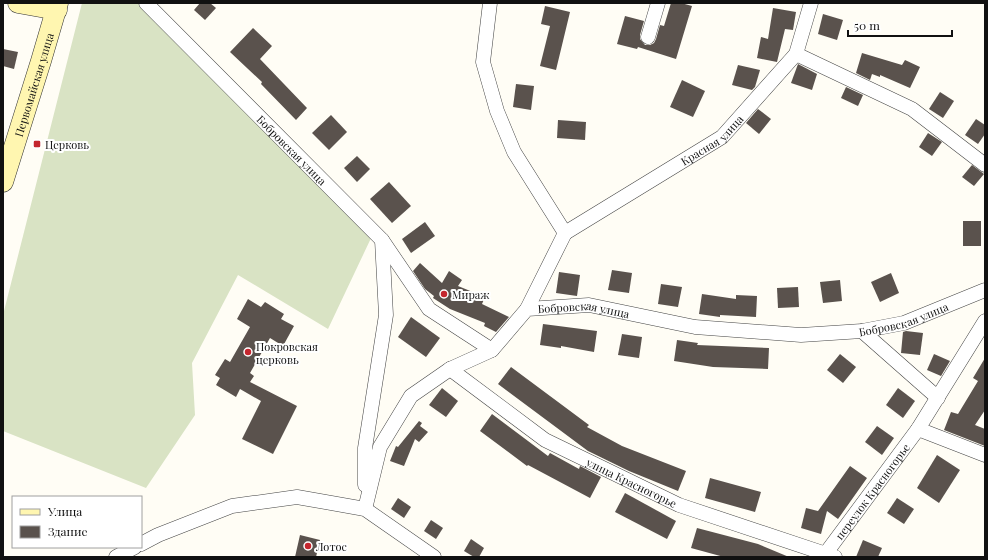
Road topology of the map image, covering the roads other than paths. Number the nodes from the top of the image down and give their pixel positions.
1 (18, 3) edge
2 (146, 3) edge
3 (490, 3) edge
4 (658, 3) edge
5 (811, 3) edge
6 (57, 6) edge
7 (648, 37) dead end
8 (796, 54) junction
9 (985, 165) edge
10 (3, 182) edge
11 (565, 234) junction
12 (382, 240) junction
13 (985, 290) edge
14 (527, 309) junction
15 (985, 321) edge
16 (862, 331) junction
17 (492, 350) junction
18 (450, 369) junction
19 (938, 398) junction
20 (918, 429) junction
21 (985, 455) edge
22 (365, 510) junction
23 (142, 543) edge
24 (133, 548) edge
25 (830, 555) edge
26 (116, 557) edge
27 (434, 557) edge

1 - 6 main road
2 - 12 street, Бобровская улица
3 - 11 street
4 - 7 street
5 - 8 street, Красная улица
6 - 10 main road, Первомайская улица
8 - 9 street
8 - 11 street, Красная улица
11 - 14 street
12 - 17 street, Бобровская улица
12 - 22 street
13 - 16 street, Бобровская улица
14 - 16 street, Бобровская улица
14 - 17 street, Бобровская улица
15 - 19 street, переулок Красногорье
16 - 19 street
17 - 18 street
18 - 22 street
18 - 25 street, улица Красногорье
19 - 20 street, переулок Красногорье
20 - 21 street
20 - 25 street, переулок Красногорье
22 - 23 street
22 - 27 street
24 - 26 street

